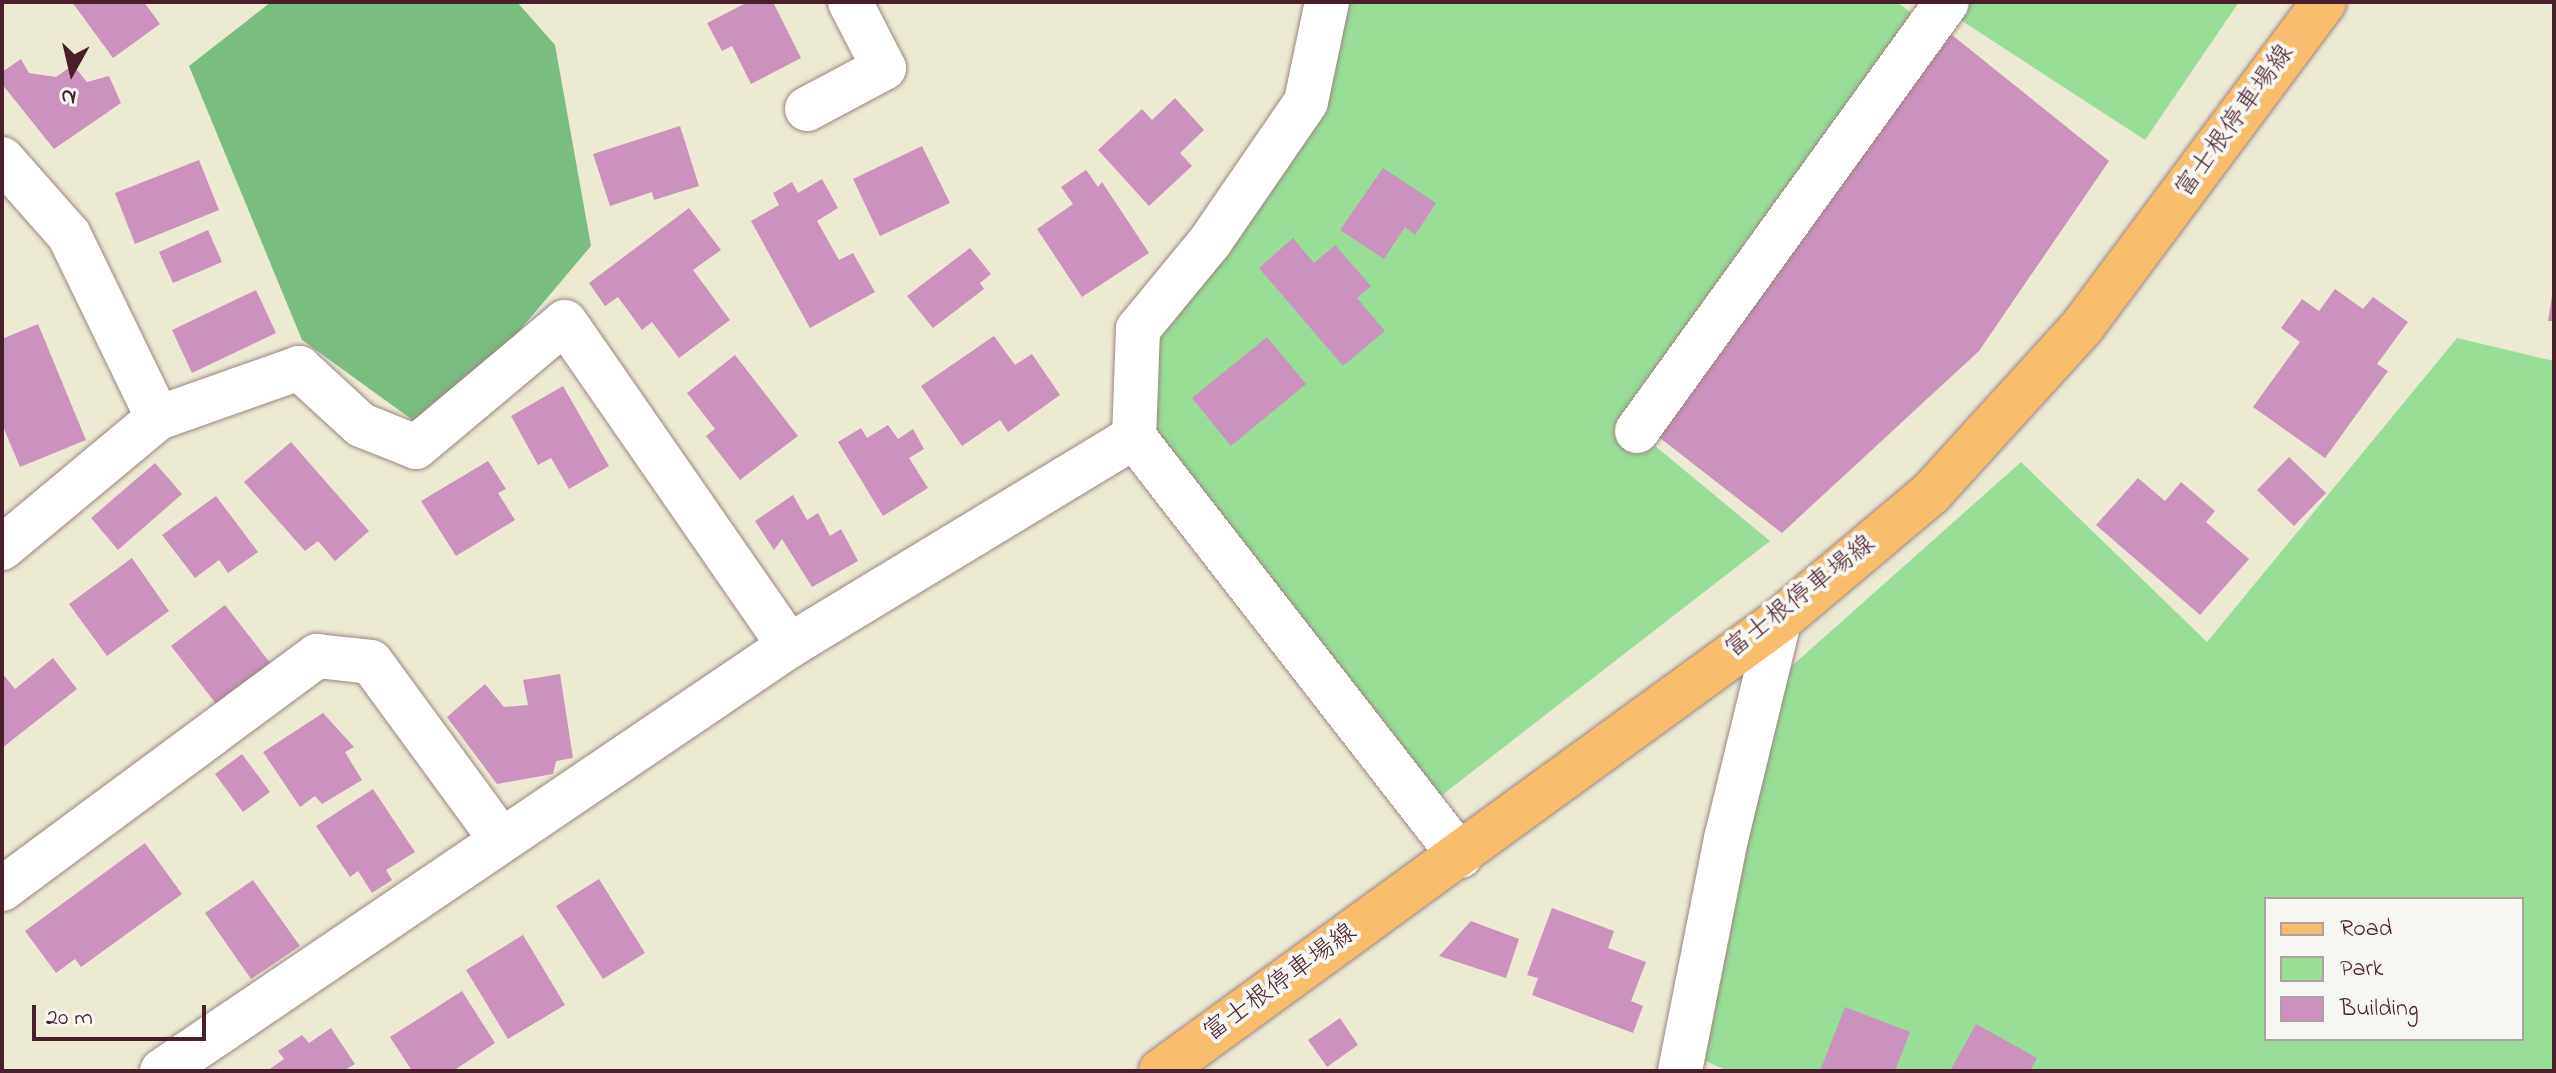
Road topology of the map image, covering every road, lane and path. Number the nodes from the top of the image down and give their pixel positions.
1 (850, 2) edge
2 (1327, 2) edge
3 (1947, 2) edge
4 (2324, 2) edge
5 (807, 109) dead end
6 (2, 159) edge
7 (158, 418) junction
8 (1637, 431) dead end
9 (1134, 437) junction
10 (2, 548) edge
11 (1779, 621) junction
12 (789, 646) junction
13 (500, 838) junction
14 (1460, 856) junction
15 (2, 889) edge
16 (1688, 1068) edge
17 (162, 1071) edge
18 (1161, 1071) edge

1 - 5 street
2 - 9 street
3 - 8 street
4 - 11 main road, 富士根停車場線
6 - 7 street
7 - 10 street
7 - 12 street
9 - 12 street
9 - 14 street
11 - 14 main road, 富士根停車場線
11 - 16 street
12 - 13 street
13 - 15 street
13 - 17 street
14 - 18 main road, 富士根停車場線

